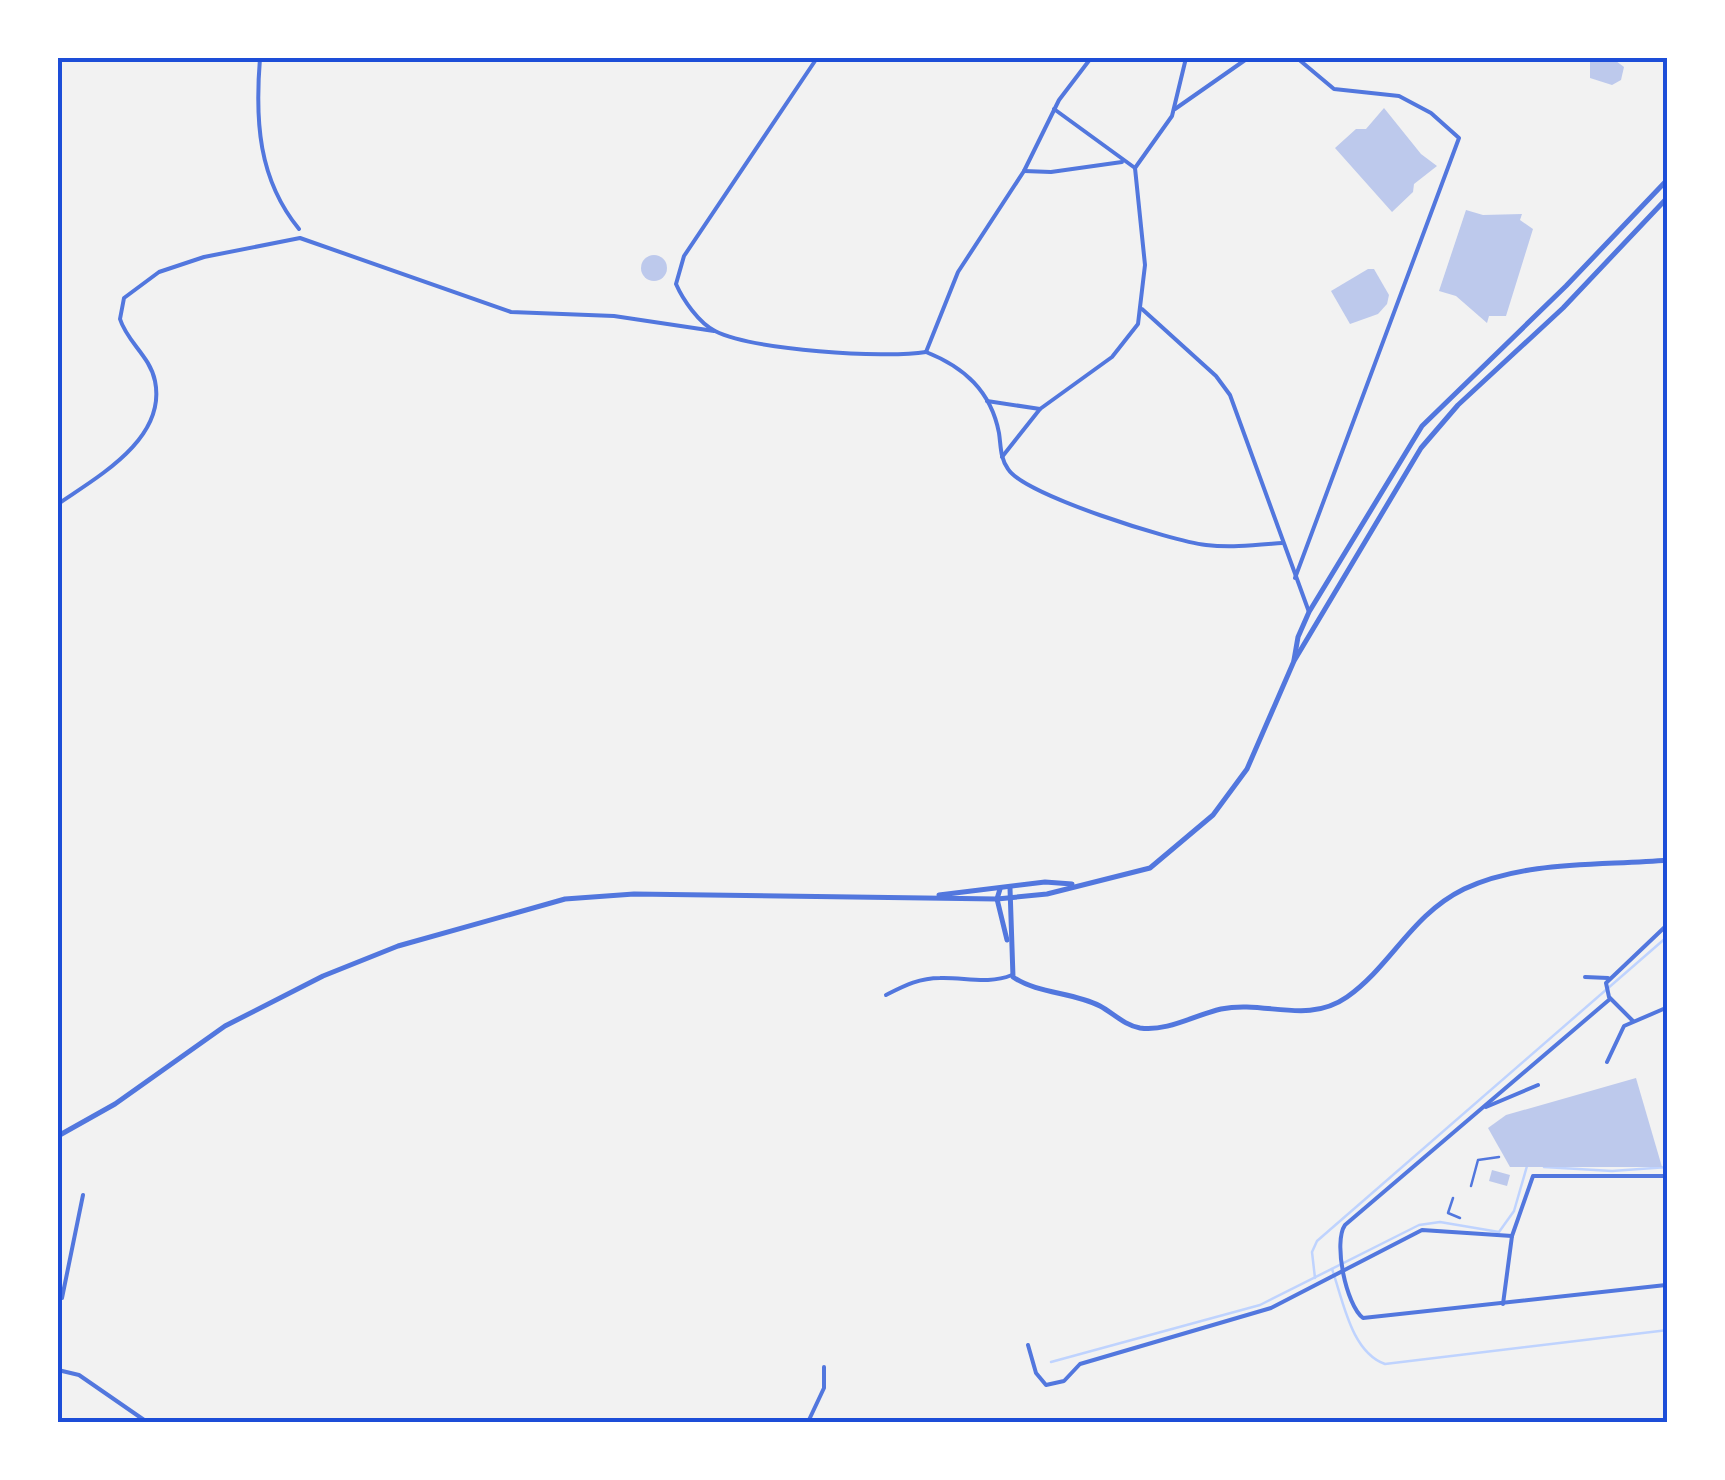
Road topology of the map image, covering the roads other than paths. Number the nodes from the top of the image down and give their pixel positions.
1 (260, 58) edge
2 (817, 58) edge
3 (1090, 58) edge
4 (1186, 58) edge
5 (1248, 58) edge
6 (1298, 58) edge
7 (1054, 109) junction
8 (1175, 109) junction
9 (1122, 162) junction
10 (1135, 168) junction
11 (1024, 171) junction
12 (1668, 180) edge
13 (1668, 197) edge
14 (298, 230) dead end
15 (1142, 309) junction
16 (1524, 327) junction
17 (714, 331) junction
18 (1532, 337) junction
19 (926, 352) junction
20 (987, 401) junction
21 (1040, 409) junction
22 (1002, 457) junction
23 (58, 504) edge
24 (1282, 543) junction
25 (1295, 578) junction
26 (1309, 612) junction
27 (1294, 661) junction
28 (1668, 860) edge
29 (1075, 884) junction
30 (1010, 888) junction
31 (1000, 889) junction
32 (936, 896) junction
33 (1013, 898) junction
34 (997, 900) junction
35 (1668, 924) edge
36 (1009, 948) junction
37 (1012, 975) junction
38 (1585, 977) dead end
39 (1608, 978) junction
40 (886, 996) dead end
41 (1609, 996) junction
42 (1668, 1007) edge
43 (1633, 1021) junction
44 (1607, 1062) dead end
45 (1538, 1086) dead end
46 (1481, 1109) junction
47 (58, 1136) edge
48 (1499, 1157) dead end
49 (1668, 1176) edge
50 (1471, 1186) dead end
51 (83, 1195) dead end
52 (1453, 1198) dead end
53 (1460, 1218) dead end
54 (1512, 1236) junction
55 (1342, 1264) junction
56 (1667, 1284) edge
57 (62, 1298) dead end
58 (1503, 1304) junction
59 (1028, 1345) dead end
60 (824, 1367) dead end
61 (58, 1370) edge
62 (147, 1422) edge
63 (808, 1422) edge

1 - 14 street
2 - 17 street
3 - 7 street
4 - 8 street
5 - 8 street
6 - 25 street
7 - 9 street
7 - 11 street
8 - 10 street
9 - 10 street
9 - 11 street
10 - 15 street
11 - 19 street
12 - 16 street
13 - 18 street
15 - 21 street
15 - 24 street
16 - 18 street
16 - 26 street
17 - 19 street
17 - 23 street
18 - 27 street
19 - 20 street
20 - 21 street
20 - 22 street
21 - 22 street
22 - 24 street
24 - 25 street
25 - 26 street
26 - 27 street
27 - 29 street
28 - 37 street
29 - 30 street
29 - 33 street
30 - 31 street
30 - 33 street
31 - 32 street
31 - 34 street
32 - 34 street
32 - 47 street
33 - 34 street
33 - 36 street
34 - 36 street
35 - 39 street
36 - 37 street
37 - 40 street
38 - 39 street
39 - 41 street
41 - 43 street
41 - 46 street
42 - 43 street
43 - 44 street
45 - 46 street
46 - 55 street
48 - 50 street
49 - 54 street
51 - 57 street
52 - 53 street
54 - 55 street
54 - 58 street
55 - 58 street
55 - 59 street
56 - 58 street
60 - 63 street
61 - 62 street

